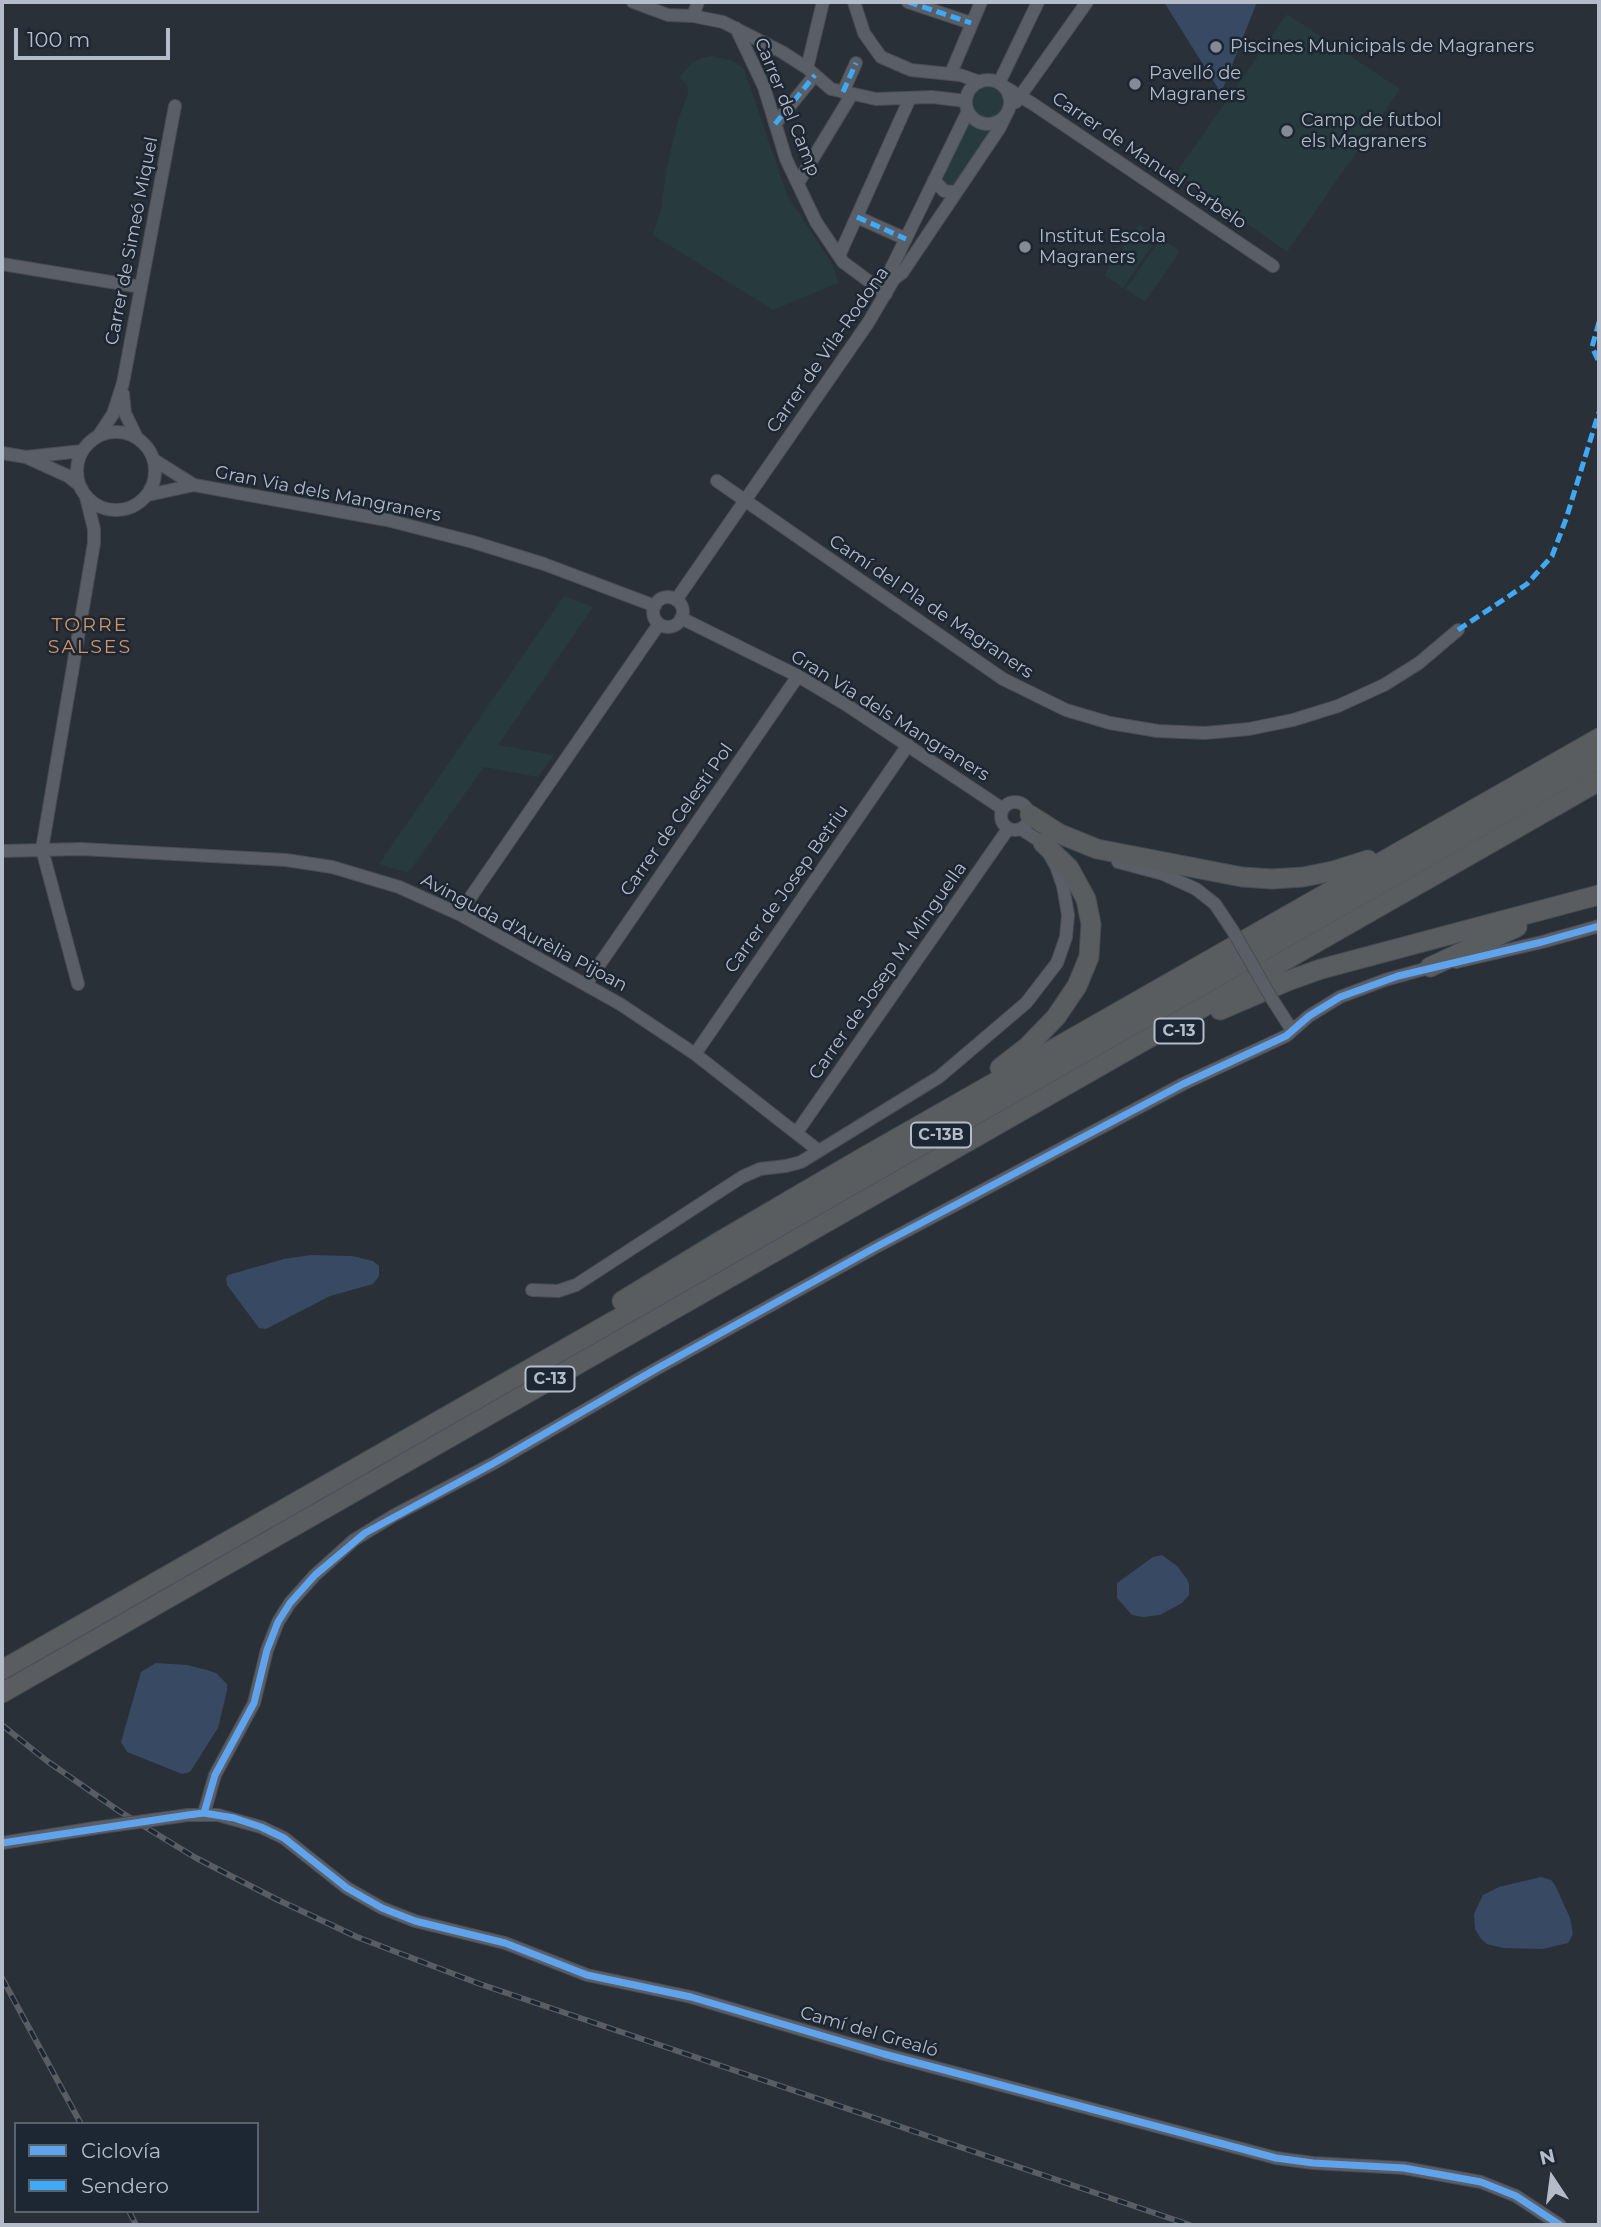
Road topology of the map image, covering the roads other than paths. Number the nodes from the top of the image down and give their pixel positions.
1 (633, 2) edge
2 (698, 2) edge
3 (823, 2) edge
4 (854, 2) edge
5 (908, 2) edge
6 (981, 2) edge
7 (1038, 2) edge
8 (1087, 2) edge
9 (693, 16) junction
10 (971, 23) junction
11 (736, 28) junction
12 (856, 63) dead end
13 (811, 71) junction
14 (951, 73) junction
15 (980, 82) junction
16 (1001, 85) junction
17 (847, 93) junction
18 (1020, 96) junction
19 (910, 98) junction
20 (175, 106) dead end
21 (967, 106) junction
22 (1006, 115) junction
23 (775, 124) junction
24 (934, 180) junction
25 (798, 183) junction
26 (956, 192) junction
27 (857, 217) junction
28 (906, 239) junction
29 (839, 256) junction
30 (2, 264) edge
31 (1273, 266) dead end
32 (894, 279) junction
33 (141, 287) junction
34 (886, 293) junction
35 (123, 383) junction
36 (99, 435) junction
37 (137, 438) junction
38 (82, 451) junction
39 (2, 453) edge
40 (26, 457) junction
41 (154, 460) junction
42 (717, 481) dead end
43 (78, 484) junction
44 (194, 485) junction
45 (148, 495) junction
46 (86, 498) junction
47 (744, 501) junction
48 (676, 600) junction
49 (655, 606) junction
50 (681, 618) junction
51 (659, 624) junction
52 (1458, 630) dead end
53 (798, 676) junction
54 (1599, 738) edge
55 (908, 745) junction
56 (1599, 759) edge
57 (1599, 781) edge
58 (1503, 793) junction
59 (1003, 809) junction
60 (1021, 825) junction
61 (1043, 843) junction
62 (42, 849) junction
63 (2, 851) edge
64 (1599, 895) edge
65 (1566, 905) junction
66 (458, 914) junction
67 (1599, 926) edge
68 (1430, 967) junction
69 (78, 984) dead end
70 (586, 984) junction
71 (1294, 1028) junction
72 (695, 1054) junction
73 (1053, 1092) junction
74 (797, 1132) junction
75 (819, 1151) junction
76 (740, 1230) junction
77 (532, 1290) dead end
78 (282, 1510) junction
79 (2, 1670) edge
80 (2, 1693) edge
81 (204, 1813) junction
82 (2, 1843) edge
83 (1560, 2225) edge

1 - 9 street
2 - 9 street
3 - 13 street
4 - 14 street
5 - 10 street
6 - 10 street
7 - 16 street
8 - 18 street, Carrer de Vila-Rodona
9 - 11 street
10 - 14 street
11 - 13 street
11 - 23 street, Carrer del Camp
12 - 17 street
13 - 17 street
13 - 23 street
14 - 15 street
15 - 16 street
15 - 21 street
16 - 18 street, Carrer de Manuel Carbelo
16 - 22 street
17 - 19 street
17 - 25 street
18 - 22 street, Carrer de Vila-Rodona
18 - 31 street, Carrer de Manuel Carbelo
19 - 21 street
19 - 27 street
20 - 33 street, Carrer de Simeó Miquel
21 - 22 street
21 - 24 street
22 - 26 street, Carrer de Vila-Rodona
23 - 25 street, Carrer del Camp
24 - 26 street
24 - 28 street
25 - 29 street, Carrer del Camp
26 - 32 street, Carrer de Vila-Rodona
27 - 28 street
27 - 29 street
28 - 32 street
29 - 34 street, Carrer del Camp
30 - 33 street
32 - 34 street, Carrer de Vila-Rodona
33 - 35 street, Carrer de Simeó Miquel
34 - 47 street, Carrer de Vila-Rodona
35 - 36 street, Carrer de Simeó Miquel
35 - 37 street, Carrer de Simeó Miquel
36 - 37 street
36 - 38 street
37 - 41 street, Gran Via dels Mangraners
38 - 40 street
38 - 43 street
39 - 40 street
40 - 43 street
41 - 44 street, Gran Via dels Mangraners
41 - 45 street
42 - 47 street, Camí del Pla de Magraners
43 - 46 street
44 - 45 street, Gran Via dels Mangraners
44 - 49 street, Gran Via dels Mangraners
45 - 46 street, Gran Via dels Mangraners
46 - 62 street
47 - 48 street, Carrer de Vila-Rodona
47 - 52 street, Camí del Pla de Magraners
48 - 49 street
48 - 50 street
49 - 51 street
50 - 51 street
50 - 53 street, Gran Via dels Mangraners
51 - 66 street
53 - 55 street, Gran Via dels Mangraners
53 - 70 street, Carrer de Celestí Pol
54 - 58 highway, C-13
55 - 59 street, Gran Via dels Mangraners
55 - 72 street, Carrer de Josep Betriu
56 - 78 highway, C-13B
57 - 73 highway
58 - 60 highway
58 - 76 highway, C-13
59 - 60 street
59 - 60 street, Gran Via dels Mangraners
60 - 61 street
60 - 71 street, bridge
60 - 74 street, Carrer de Josep M. Minguella
61 - 75 street
61 - 76 highway
62 - 63 street, Avinguda d'Aurèlia Pijoan
62 - 66 street, Avinguda d'Aurèlia Pijoan
62 - 69 street
64 - 65 highway, C-13
65 - 68 highway
65 - 73 highway, C-13
66 - 70 street, Avinguda d'Aurèlia Pijoan
67 - 68 street
68 - 71 street
70 - 72 street, Avinguda d'Aurèlia Pijoan
71 - 81 street
72 - 74 street, Avinguda d'Aurèlia Pijoan
73 - 80 highway, C-13
74 - 75 street, Avinguda d'Aurèlia Pijoan
75 - 77 street
76 - 78 highway, C-13
78 - 79 highway, C-13
81 - 82 street, Camí del Grealó, bridge
81 - 83 street, Camí del Grealó

